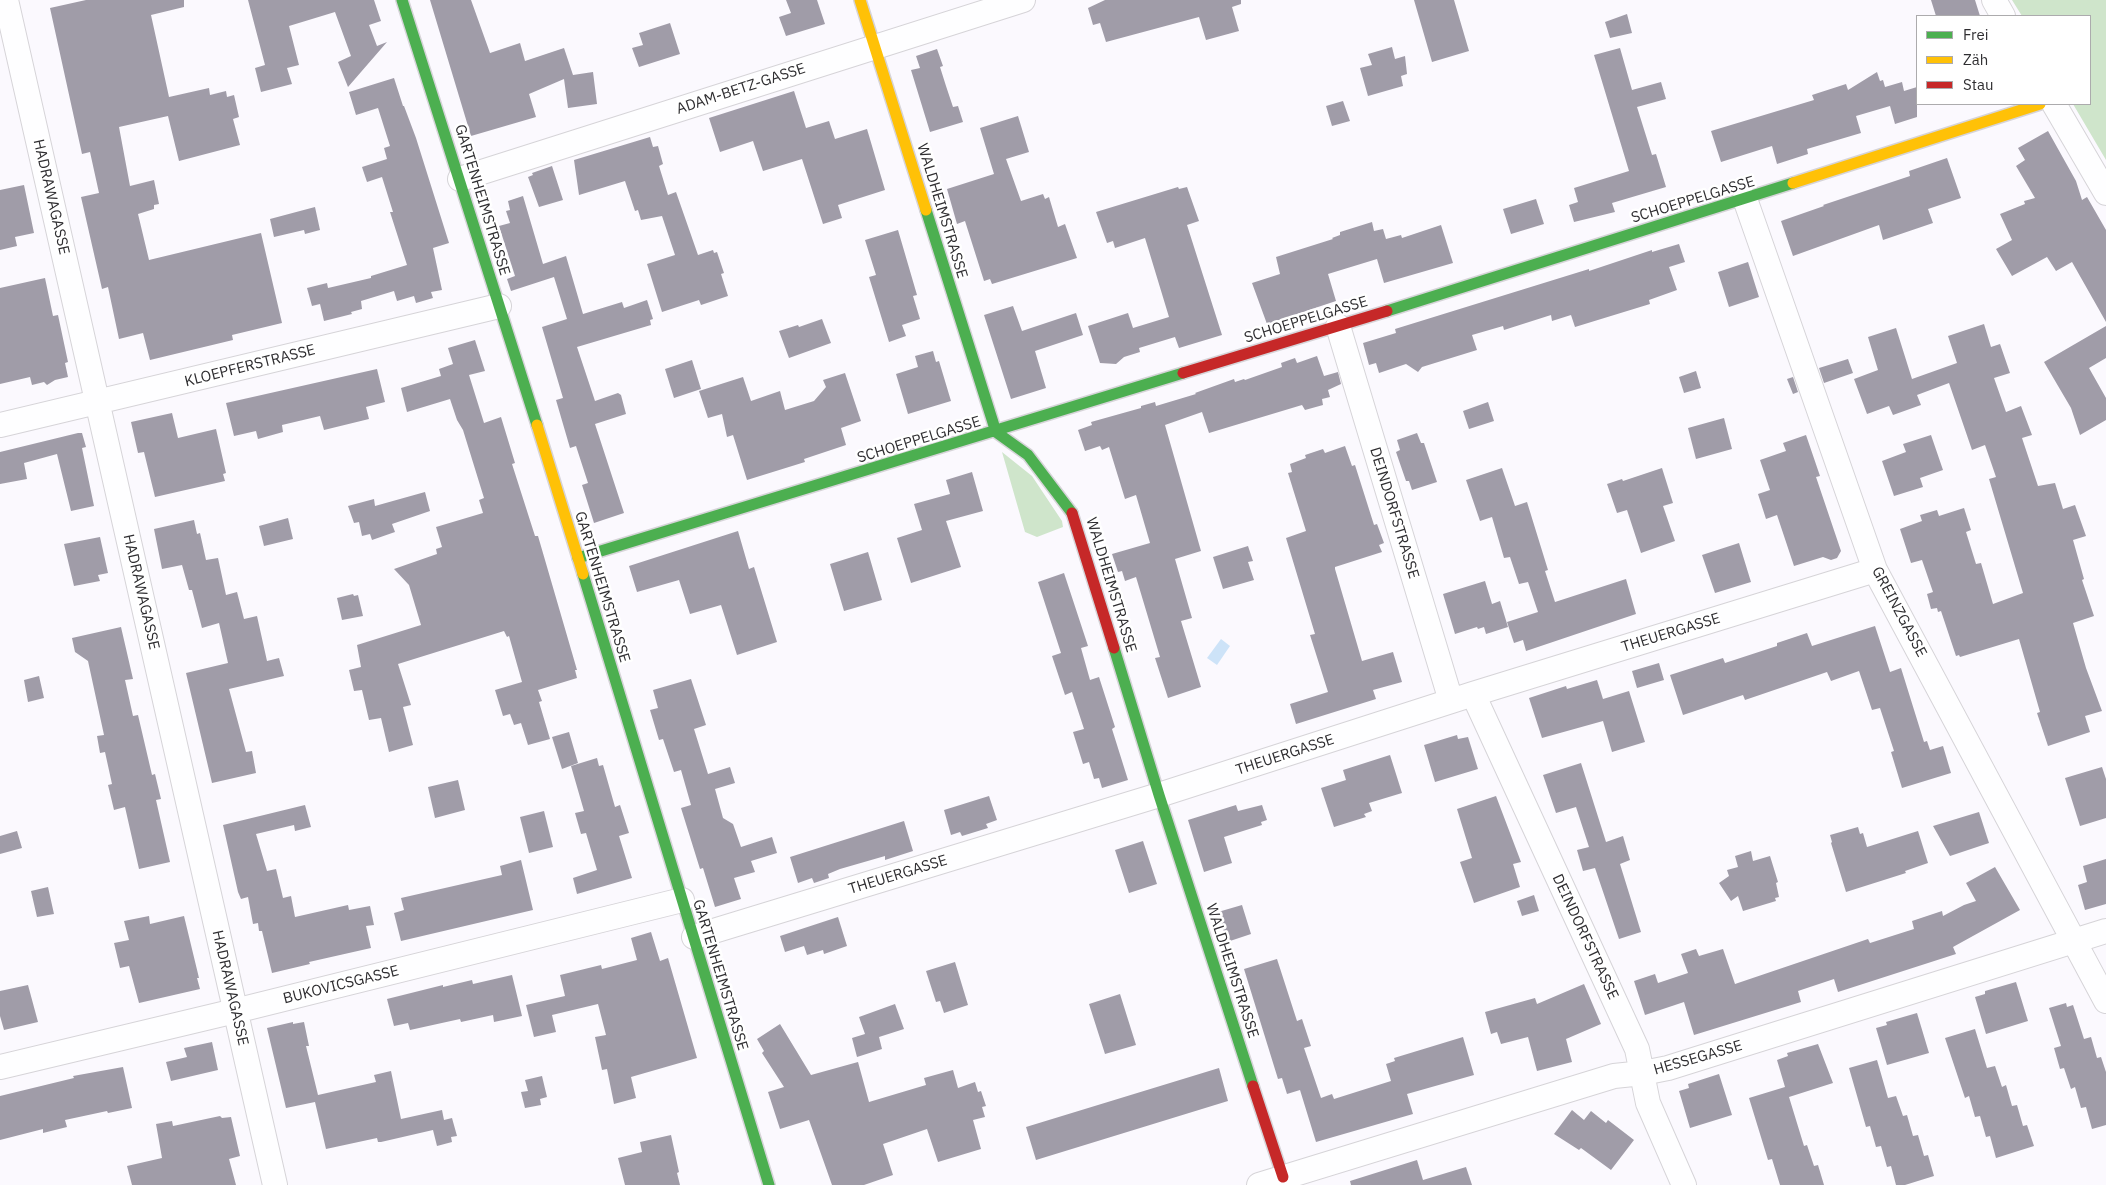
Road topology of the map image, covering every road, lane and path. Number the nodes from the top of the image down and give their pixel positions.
1 (6, 0) edge
2 (402, 0) edge
3 (860, 0) edge
4 (1023, 0) edge
5 (1994, 0) edge
6 (2003, 15) edge
7 (874, 46) junction
8 (2037, 105) edge
9 (2055, 105) edge
10 (460, 179) junction
11 (2106, 193) edge
12 (1745, 199) junction
13 (499, 306) junction
14 (1338, 326) junction
15 (98, 402) junction
16 (0, 425) edge
17 (996, 432) junction
18 (578, 558) junction
19 (1875, 570) junction
20 (1473, 694) junction
21 (1450, 701) junction
22 (1159, 795) junction
23 (682, 900) junction
24 (2106, 931) edge
25 (694, 937) junction
26 (2076, 941) junction
27 (2106, 1001) edge
28 (235, 1011) junction
29 (0, 1068) edge
30 (1643, 1074) junction
31 (1283, 1177) junction
32 (276, 1185) edge
33 (769, 1185) edge
34 (1259, 1185) edge
35 (1684, 1185) edge

1 - 15 street, HADRAWAGASSE
2 - 10 street, GARTENHEIMSTRASSE
3 - 7 street, WALDHEIMSTRASSE
4 - 7 street, ADAM-BETZ-GASSE
5 - 6 street
7 - 10 street, ADAM-BETZ-GASSE
7 - 17 street, WALDHEIMSTRASSE
8 - 12 street, SCHOEPPELGASSE
9 - 11 street
10 - 13 street, GARTENHEIMSTRASSE
12 - 14 street, SCHOEPPELGASSE
12 - 19 street, GREINZGASSE
13 - 15 street, KLOEPFERSTRASSE
13 - 18 street, GARTENHEIMSTRASSE
14 - 17 street, SCHOEPPELGASSE
14 - 21 street, DEINDORFSTRASSE
15 - 16 street, KLOEPFERSTRASSE
15 - 28 street, HADRAWAGASSE
17 - 18 street, SCHOEPPELGASSE
17 - 22 street, WALDHEIMSTRASSE
18 - 23 street, GARTENHEIMSTRASSE
19 - 20 street, THEUERGASSE
19 - 26 street, GREINZGASSE
20 - 21 street, THEUERGASSE
20 - 30 street, DEINDORFSTRASSE
21 - 22 street, THEUERGASSE
22 - 25 street, THEUERGASSE
22 - 31 street, WALDHEIMSTRASSE
23 - 25 street, GARTENHEIMSTRASSE
23 - 28 street, BUKOVICSGASSE
24 - 26 street, HESSEGASSE
25 - 33 street, GARTENHEIMSTRASSE
26 - 27 street, GREINZGASSE
26 - 30 street, HESSEGASSE
28 - 29 street, BUKOVICSGASSE
28 - 32 street, HADRAWAGASSE
30 - 31 street, HESSEGASSE
30 - 35 street, DEINDORFSTRASSE
31 - 34 street, HESSEGASSE

